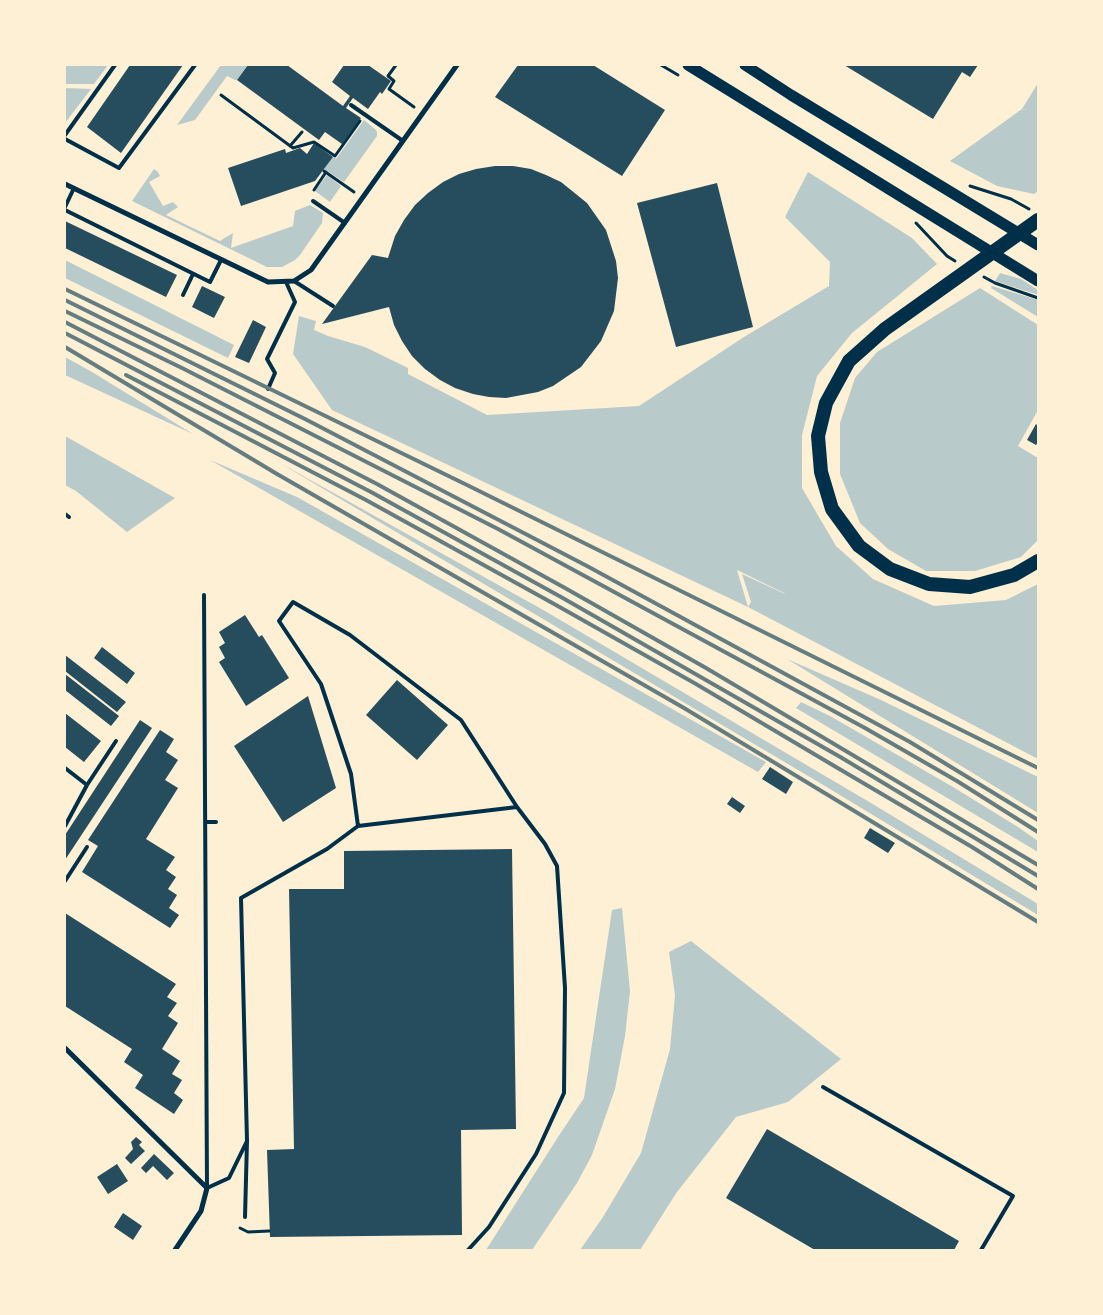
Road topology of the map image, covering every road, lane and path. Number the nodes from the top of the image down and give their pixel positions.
1 (115, 65) edge
2 (194, 65) edge
3 (396, 65) edge
4 (457, 65) edge
5 (661, 65) edge
6 (688, 65) edge
7 (745, 65) edge
8 (683, 78) dead end
9 (222, 95) dead end
10 (351, 105) dead end
11 (423, 113) junction
12 (365, 114) junction
13 (302, 132) dead end
14 (65, 135) edge
15 (65, 139) edge
16 (403, 141) junction
17 (290, 146) junction
18 (65, 184) edge
19 (74, 188) junction
20 (314, 190) dead end
21 (362, 198) junction
22 (313, 201) dead end
23 (65, 209) edge
24 (910, 217) dead end
25 (1038, 220) edge
26 (345, 223) junction
27 (1038, 245) edge
28 (221, 260) junction
29 (963, 265) dead end
30 (193, 274) junction
31 (979, 274) dead end
32 (294, 281) junction
33 (1038, 281) edge
34 (286, 282) junction
35 (183, 295) dead end
36 (1038, 298) edge
37 (333, 306) dead end
38 (268, 389) dead end
39 (65, 514) edge
40 (70, 517) dead end
41 (1038, 561) edge
42 (204, 595) dead end
43 (116, 741) dead end
44 (65, 768) edge
45 (87, 785) junction
46 (517, 807) junction
47 (205, 822) junction
48 (216, 822) dead end
49 (65, 826) edge
50 (358, 826) junction
51 (87, 848) dead end
52 (65, 881) edge
53 (65, 1048) edge
54 (823, 1087) dead end
55 (246, 1140) junction
56 (207, 1188) junction
57 (245, 1217) dead end
58 (240, 1228) dead end
59 (269, 1231) dead end
60 (174, 1250) edge
61 (468, 1250) edge
62 (981, 1250) edge

1 - 14 lane
2 - 15 lane
3 - 11 path
4 - 11 street
5 - 8 path
6 - 33 main road
7 - 27 main road
9 - 17 path
10 - 12 lane
11 - 16 street
12 - 16 lane
12 - 17 path
13 - 17 path
16 - 21 street
18 - 19 street
19 - 23 lane
19 - 28 street
20 - 21 path
21 - 26 street
22 - 26 lane
23 - 30 lane
24 - 29 path
25 - 41 highway
26 - 32 street
28 - 30 lane
28 - 34 street
30 - 35 lane
31 - 36 path
32 - 34 street
32 - 37 lane
34 - 38 lane
39 - 40 lane
42 - 47 lane
43 - 45 lane
44 - 45 lane
45 - 49 lane
46 - 50 lane
46 - 50 lane
46 - 61 lane
47 - 48 lane
47 - 56 lane
50 - 55 lane
51 - 52 lane
53 - 56 street
54 - 62 lane
55 - 56 lane
55 - 57 lane
56 - 60 street
58 - 59 path

